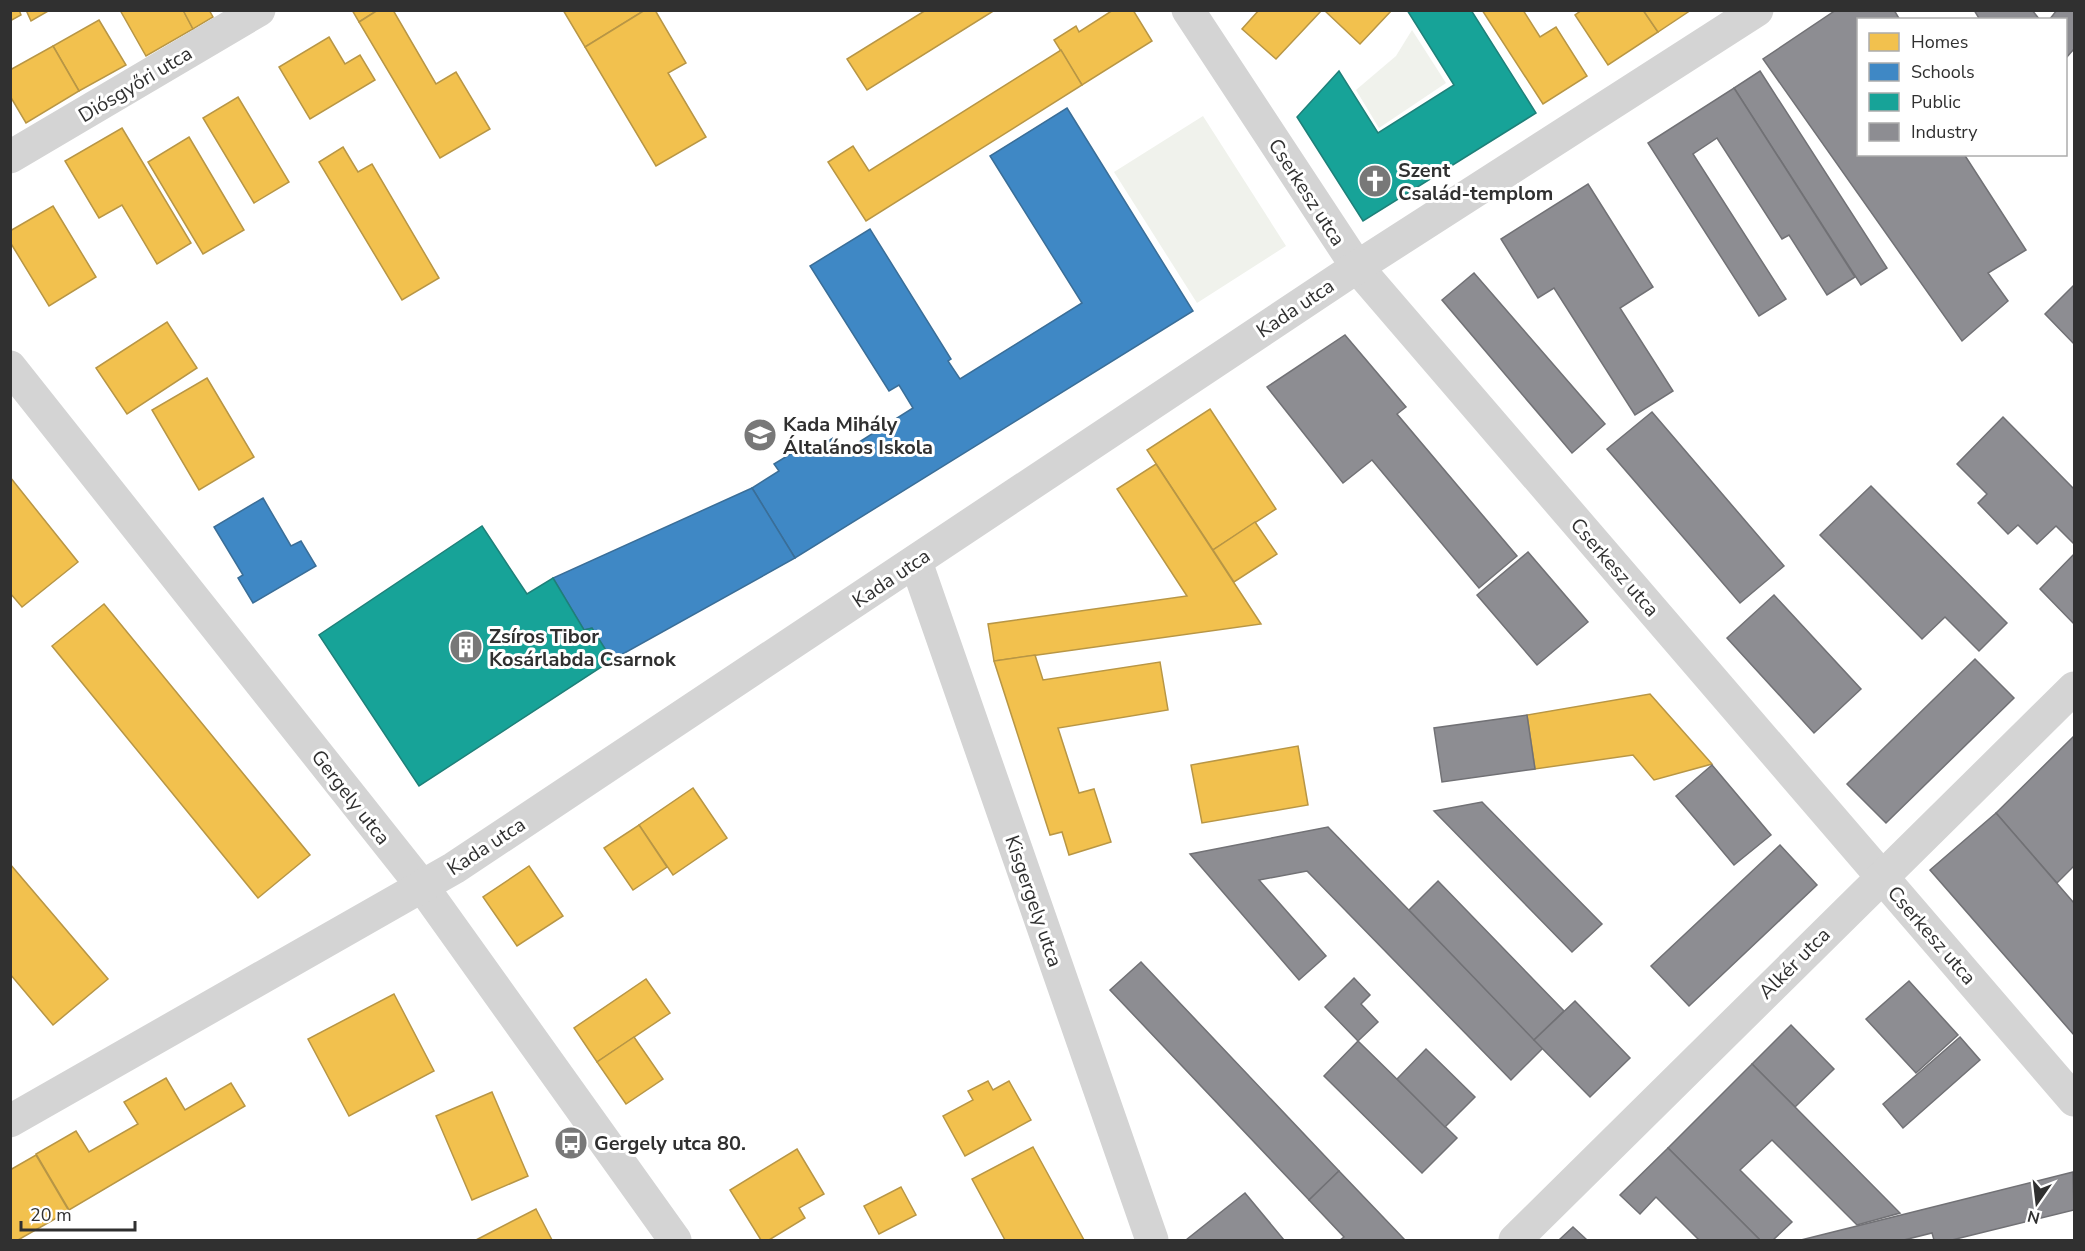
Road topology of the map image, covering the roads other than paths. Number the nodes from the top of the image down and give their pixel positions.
1 (259, 10) edge
2 (1188, 10) edge
3 (1757, 10) edge
4 (10, 157) edge
5 (1357, 267) junction
6 (10, 367) edge
7 (916, 562) junction
8 (2074, 688) edge
9 (1881, 876) junction
10 (422, 886) junction
11 (2074, 1100) edge
12 (10, 1121) edge
13 (675, 1240) edge
14 (1152, 1240) edge
15 (1515, 1240) edge

1 - 4 street, Diósgyőri utca
2 - 5 street, Cserkesz utca
3 - 5 street, Kada utca
5 - 7 street, Kada utca
5 - 9 street, Cserkesz utca
6 - 10 street, Gergely utca
7 - 10 street, Kada utca
7 - 14 street, Kisgergely utca
8 - 9 street, Alkér utca
9 - 11 street, Cserkesz utca
9 - 15 street, Alkér utca
10 - 12 street, Kada utca
10 - 13 street, Gergely utca

